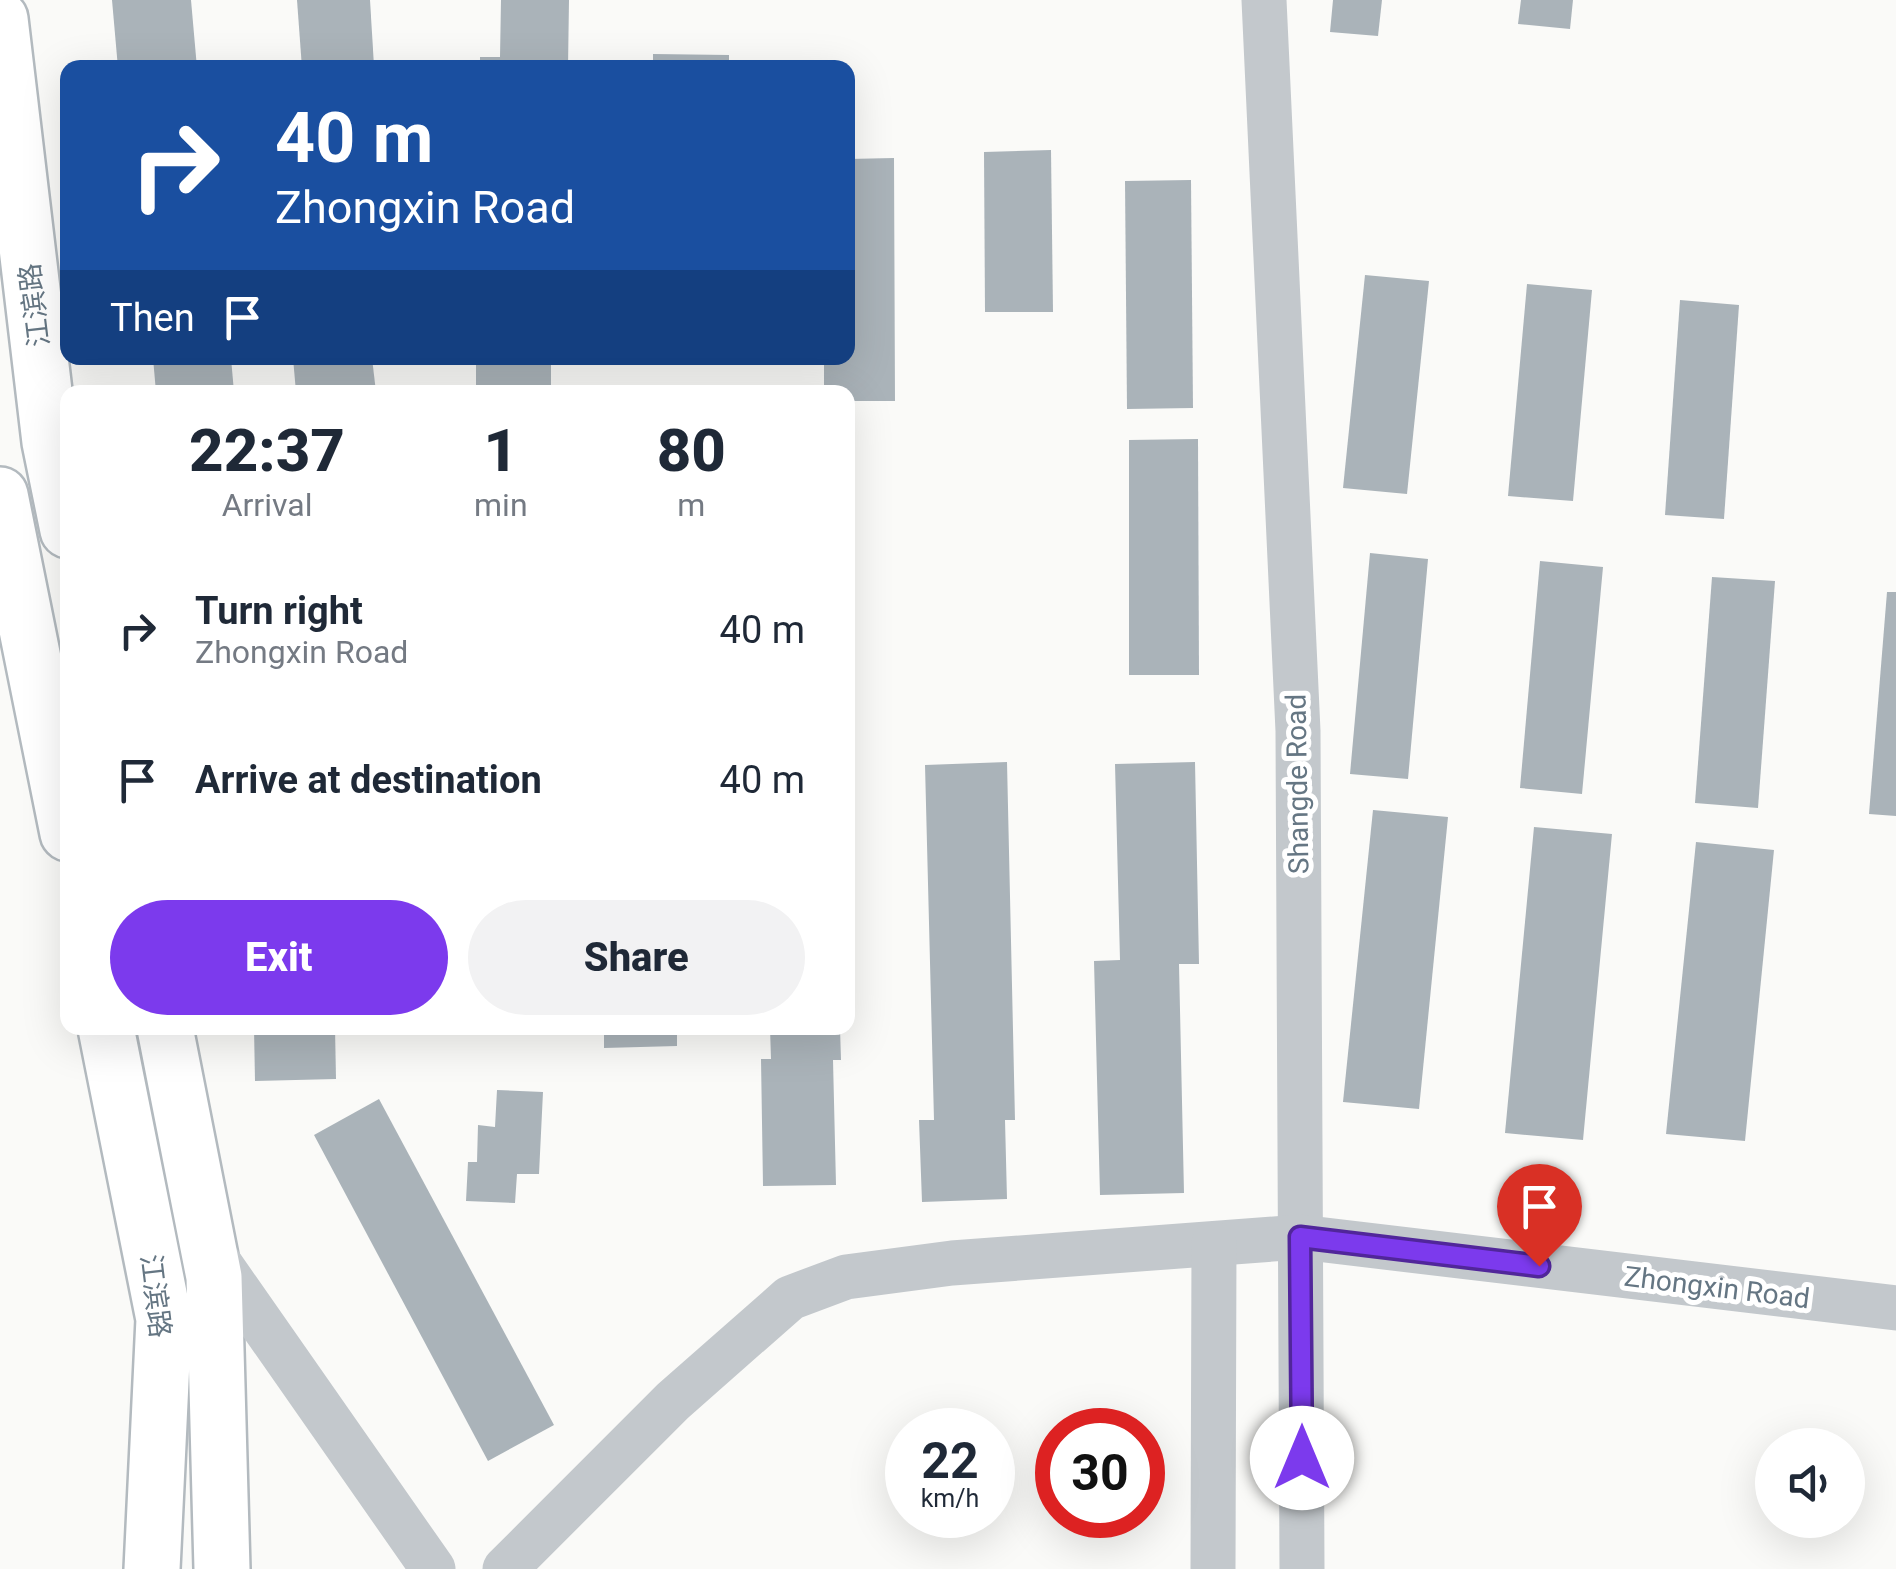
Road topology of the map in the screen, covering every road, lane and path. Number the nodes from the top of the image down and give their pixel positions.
1 (1264, 0) edge
2 (0, 19) edge
3 (60, 491) edge
4 (0, 495) edge
5 (60, 793) edge
6 (107, 1035) edge
7 (166, 1035) edge
8 (1300, 1237) junction
9 (1214, 1244) junction
10 (208, 1247) junction
11 (1896, 1308) edge
12 (152, 1569) edge
13 (222, 1569) edge
14 (433, 1569) edge
15 (505, 1569) edge
16 (1212, 1569) edge
17 (1302, 1569) edge

1 - 8 street, Shangde Road
2 - 3 main road, 江滨路
4 - 5 main road
6 - 12 main road, 江滨路
7 - 10 main road, 江滨路
8 - 9 street, Zhongxin Road
8 - 11 street, Zhongxin Road
8 - 17 street, Shangde Road
9 - 15 street, Zhongxin Road
9 - 16 street
10 - 13 main road, 江滨路
10 - 14 street

